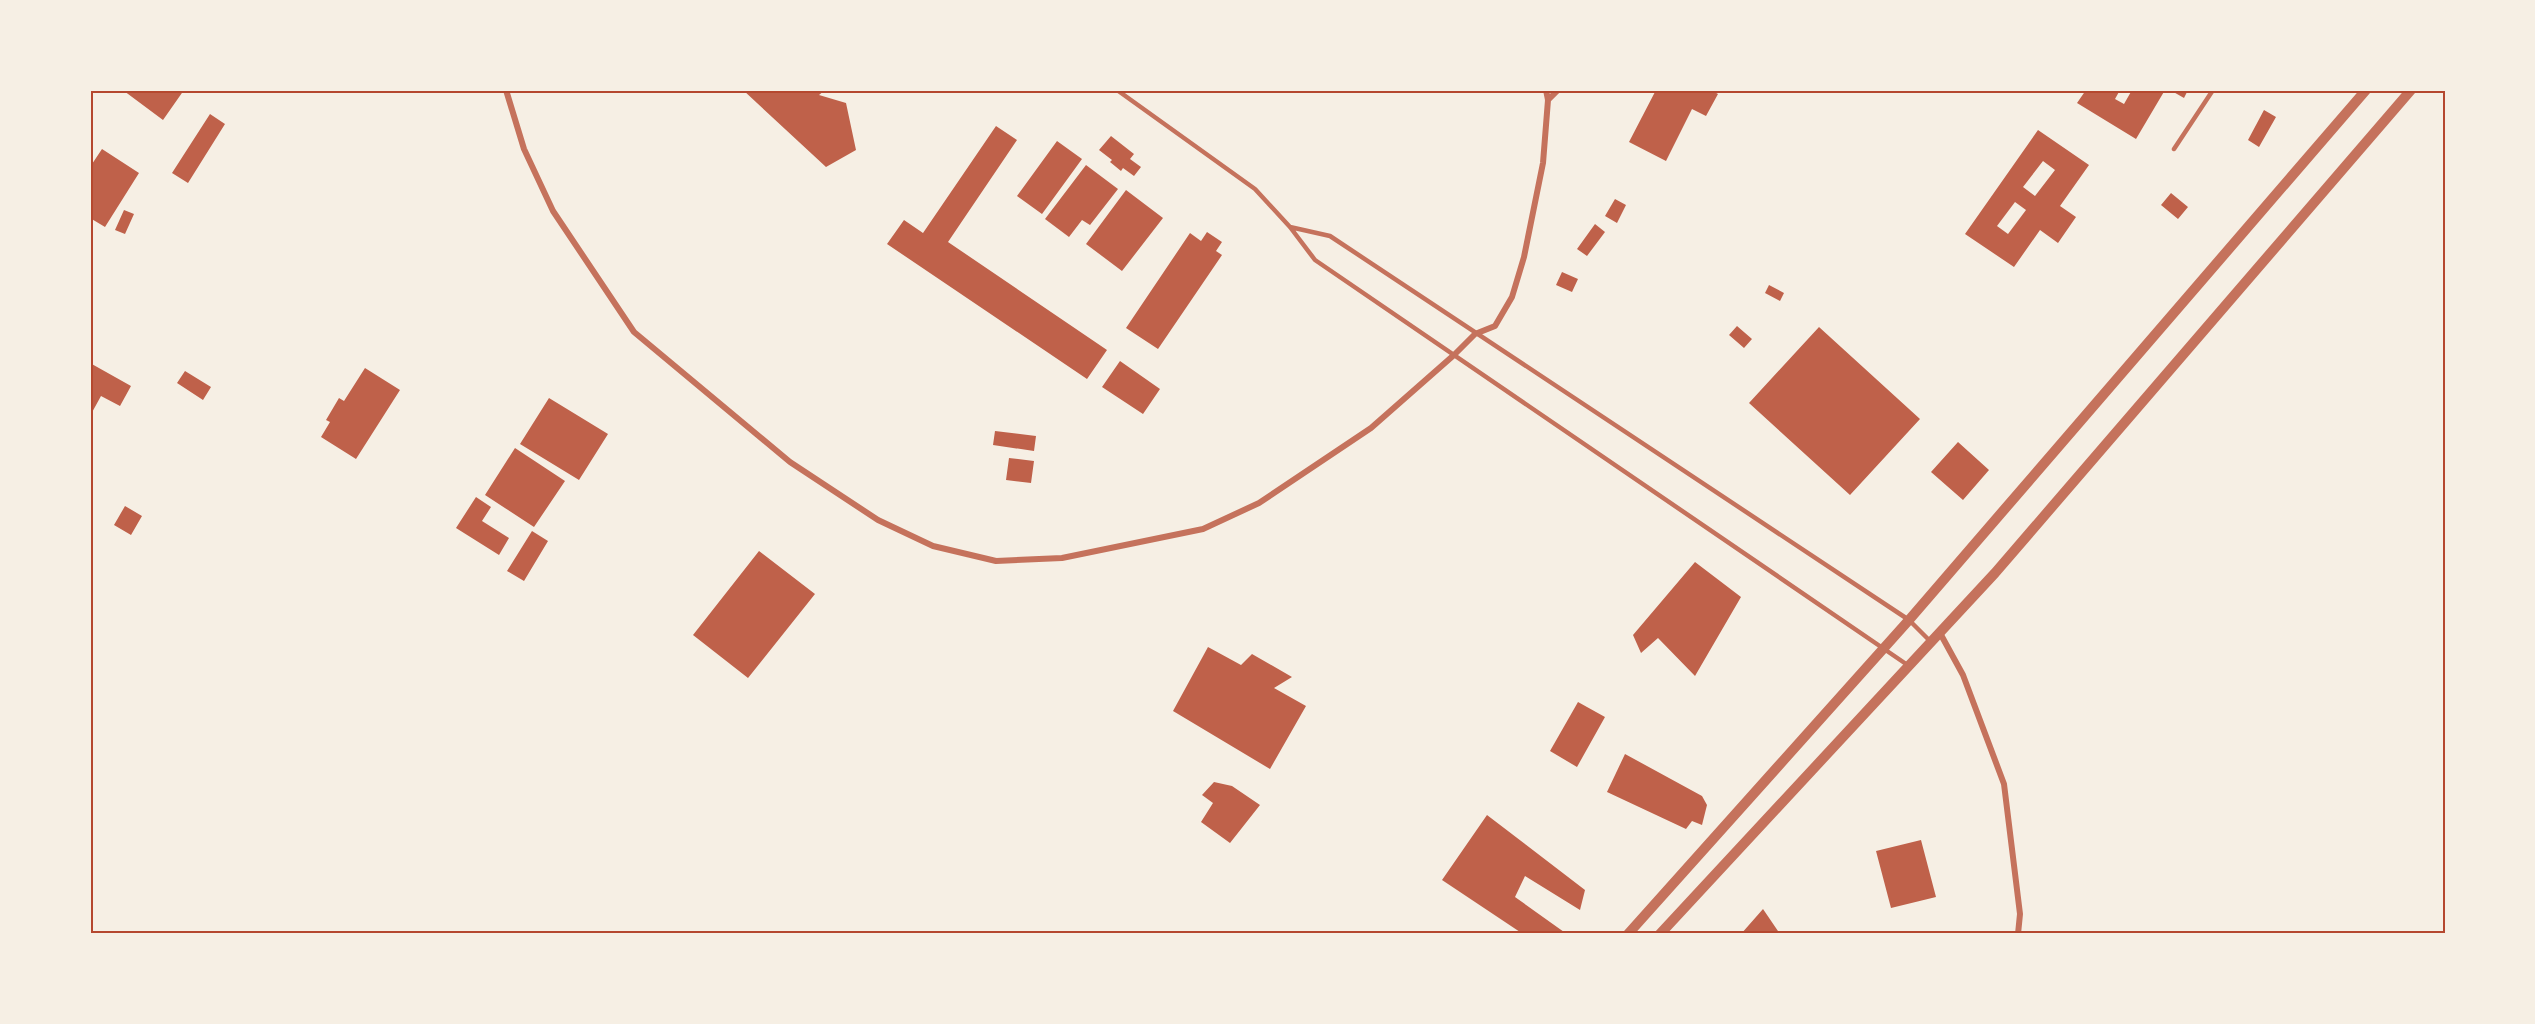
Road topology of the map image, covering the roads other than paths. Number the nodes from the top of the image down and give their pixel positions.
1 (506, 90) edge
2 (1118, 90) edge
3 (1546, 90) edge
4 (1558, 90) edge
5 (2213, 90) edge
6 (2366, 90) edge
7 (2411, 90) edge
8 (1548, 100) junction
9 (2174, 149) dead end
10 (1290, 227) junction
11 (1475, 334) junction
12 (1454, 355) junction
13 (1909, 620) junction
14 (1935, 638) junction
15 (1883, 649) junction
16 (1909, 666) junction
17 (1628, 934) edge
18 (1660, 934) edge
19 (2018, 934) edge

1 - 12 street
2 - 10 lane
3 - 8 street
4 - 8 street
5 - 9 lane
6 - 13 street
7 - 14 street
8 - 11 street
10 - 11 lane
10 - 12 lane
11 - 12 street
11 - 13 lane
12 - 15 lane
13 - 14 lane
13 - 15 street
14 - 16 street
14 - 19 street
15 - 16 lane
15 - 17 street
16 - 18 street

